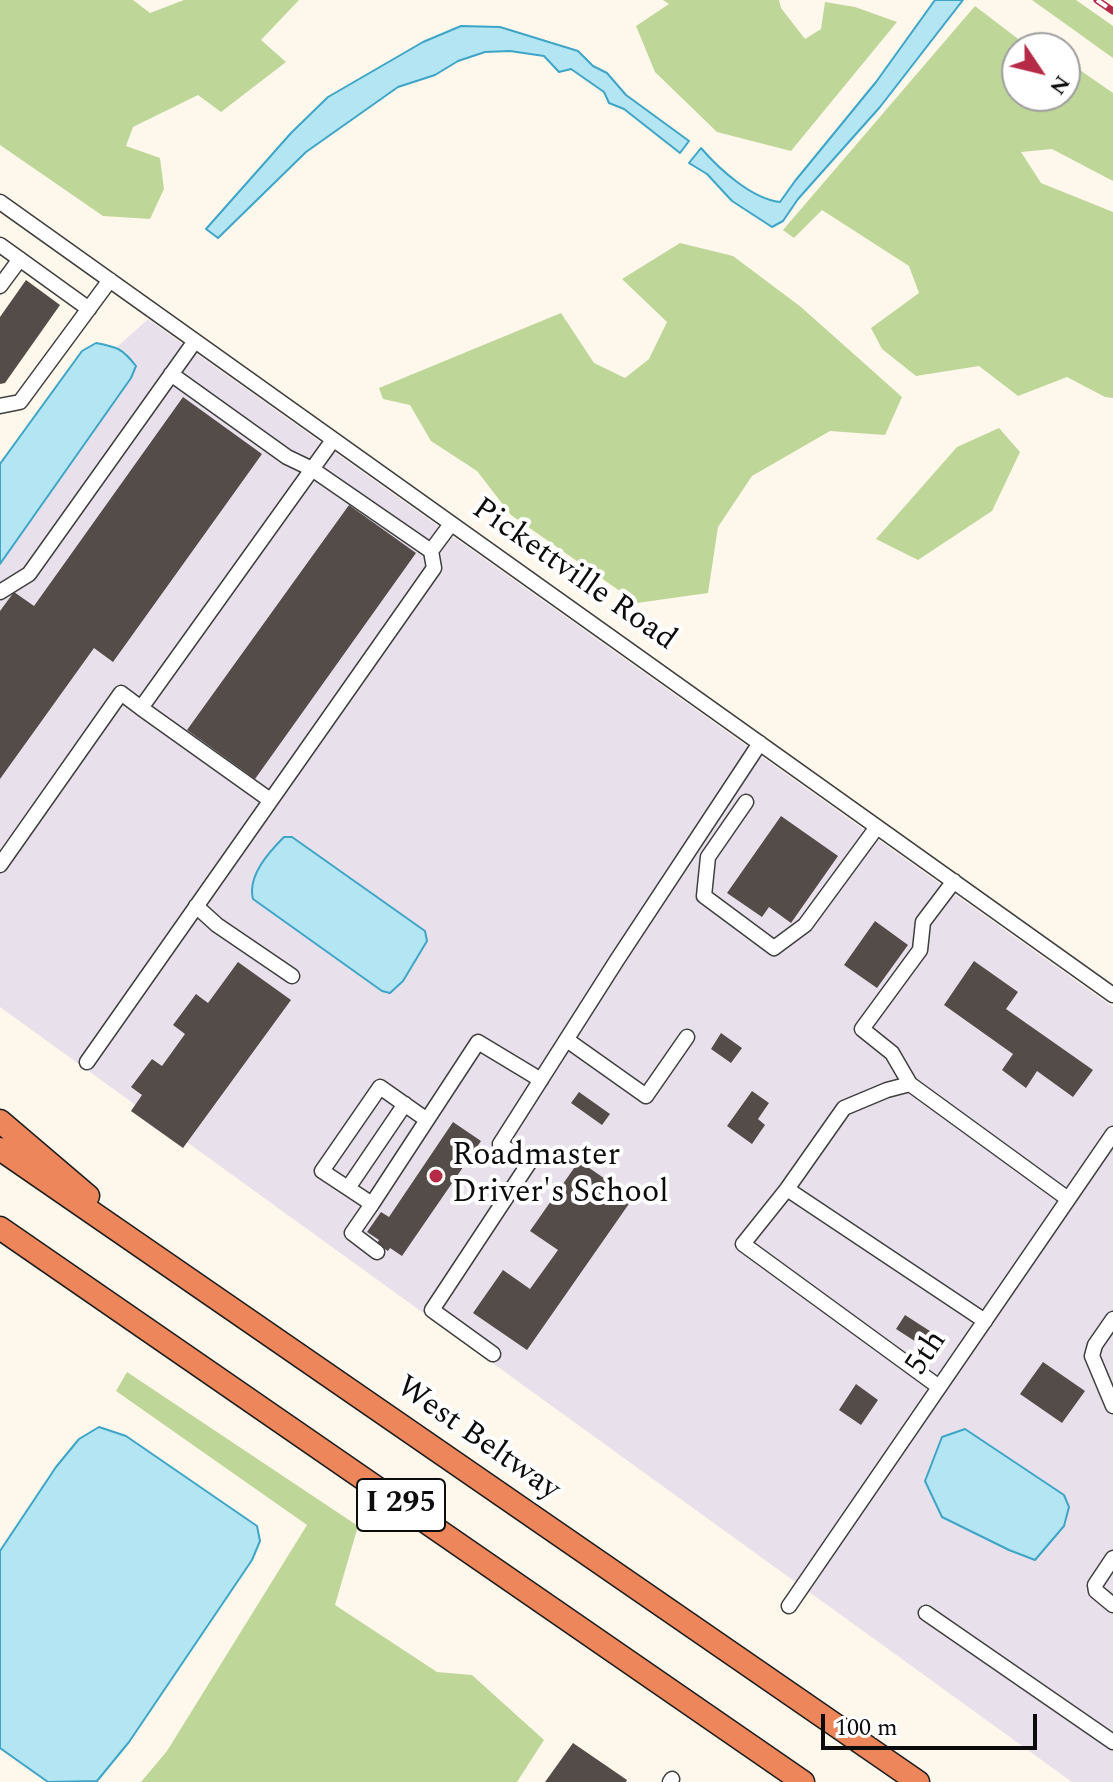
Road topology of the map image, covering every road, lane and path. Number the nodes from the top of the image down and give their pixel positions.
1 (0, 202) edge
2 (0, 245) edge
3 (20, 259) junction
4 (110, 280) junction
5 (0, 286) edge
6 (89, 309) junction
7 (195, 341) junction
8 (171, 374) junction
9 (0, 406) edge
10 (333, 440) junction
11 (312, 469) junction
12 (451, 524) junction
13 (431, 551) junction
14 (0, 592) edge
15 (141, 708) junction
16 (760, 743) junction
17 (270, 800) junction
18 (746, 802) dead end
19 (877, 827) junction
20 (0, 865) edge
21 (954, 881) junction
22 (196, 906) junction
23 (292, 976) dead end
24 (1113, 995) edge
25 (687, 1037) dead end
26 (567, 1040) junction
27 (87, 1062) dead end
28 (541, 1080) junction
29 (910, 1084) junction
30 (405, 1104) junction
31 (427, 1120) junction
32 (0, 1121) edge
33 (1113, 1134) edge
34 (0, 1149) edge
35 (348, 1188) junction
36 (787, 1189) junction
37 (1068, 1199) junction
38 (372, 1204) junction
39 (0, 1228) edge
40 (0, 1248) edge
41 (377, 1252) dead end
42 (190, 1281) junction
43 (1113, 1319) edge
44 (985, 1321) junction
45 (493, 1354) dead end
46 (194, 1363) junction
47 (939, 1387) junction
48 (1113, 1406) edge
49 (1113, 1558) edge
50 (1113, 1605) edge
51 (789, 1606) dead end
52 (926, 1613) dead end
53 (1113, 1742) edge
54 (803, 1782) edge
55 (918, 1782) edge

1 - 4 street, Pickettville Road
2 - 3 street
3 - 5 street
3 - 6 street
4 - 6 street
4 - 7 street, Pickettville Road
6 - 9 street
7 - 8 street
7 - 10 street, Pickettville Road
8 - 11 street
8 - 14 street
10 - 11 street
10 - 12 street, Pickettville Road
11 - 13 street
11 - 15 street
12 - 13 street
12 - 16 street, Pickettville Road
13 - 17 street
15 - 17 street
15 - 20 street
16 - 19 street, Pickettville Road
16 - 26 street
17 - 22 street
18 - 19 street
19 - 21 street, Pickettville Road
21 - 24 street, Pickettville Road
21 - 29 street
22 - 23 street
22 - 27 street
25 - 26 street
26 - 28 street
28 - 31 street
28 - 45 street
29 - 36 street
29 - 37 street
30 - 31 street
30 - 35 street
30 - 35 street
31 - 38 street
32 - 42 highway
33 - 37 street, 5th
34 - 42 highway, West Beltway / I 295
35 - 38 street
36 - 44 street
36 - 47 street
37 - 44 street, 5th
38 - 41 street
39 - 46 highway, I 295
40 - 46 highway
42 - 55 highway, West Beltway / I 295
43 - 48 street
44 - 47 street, 5th
46 - 54 highway, I 295
47 - 51 street, 5th
49 - 50 street
52 - 53 street

